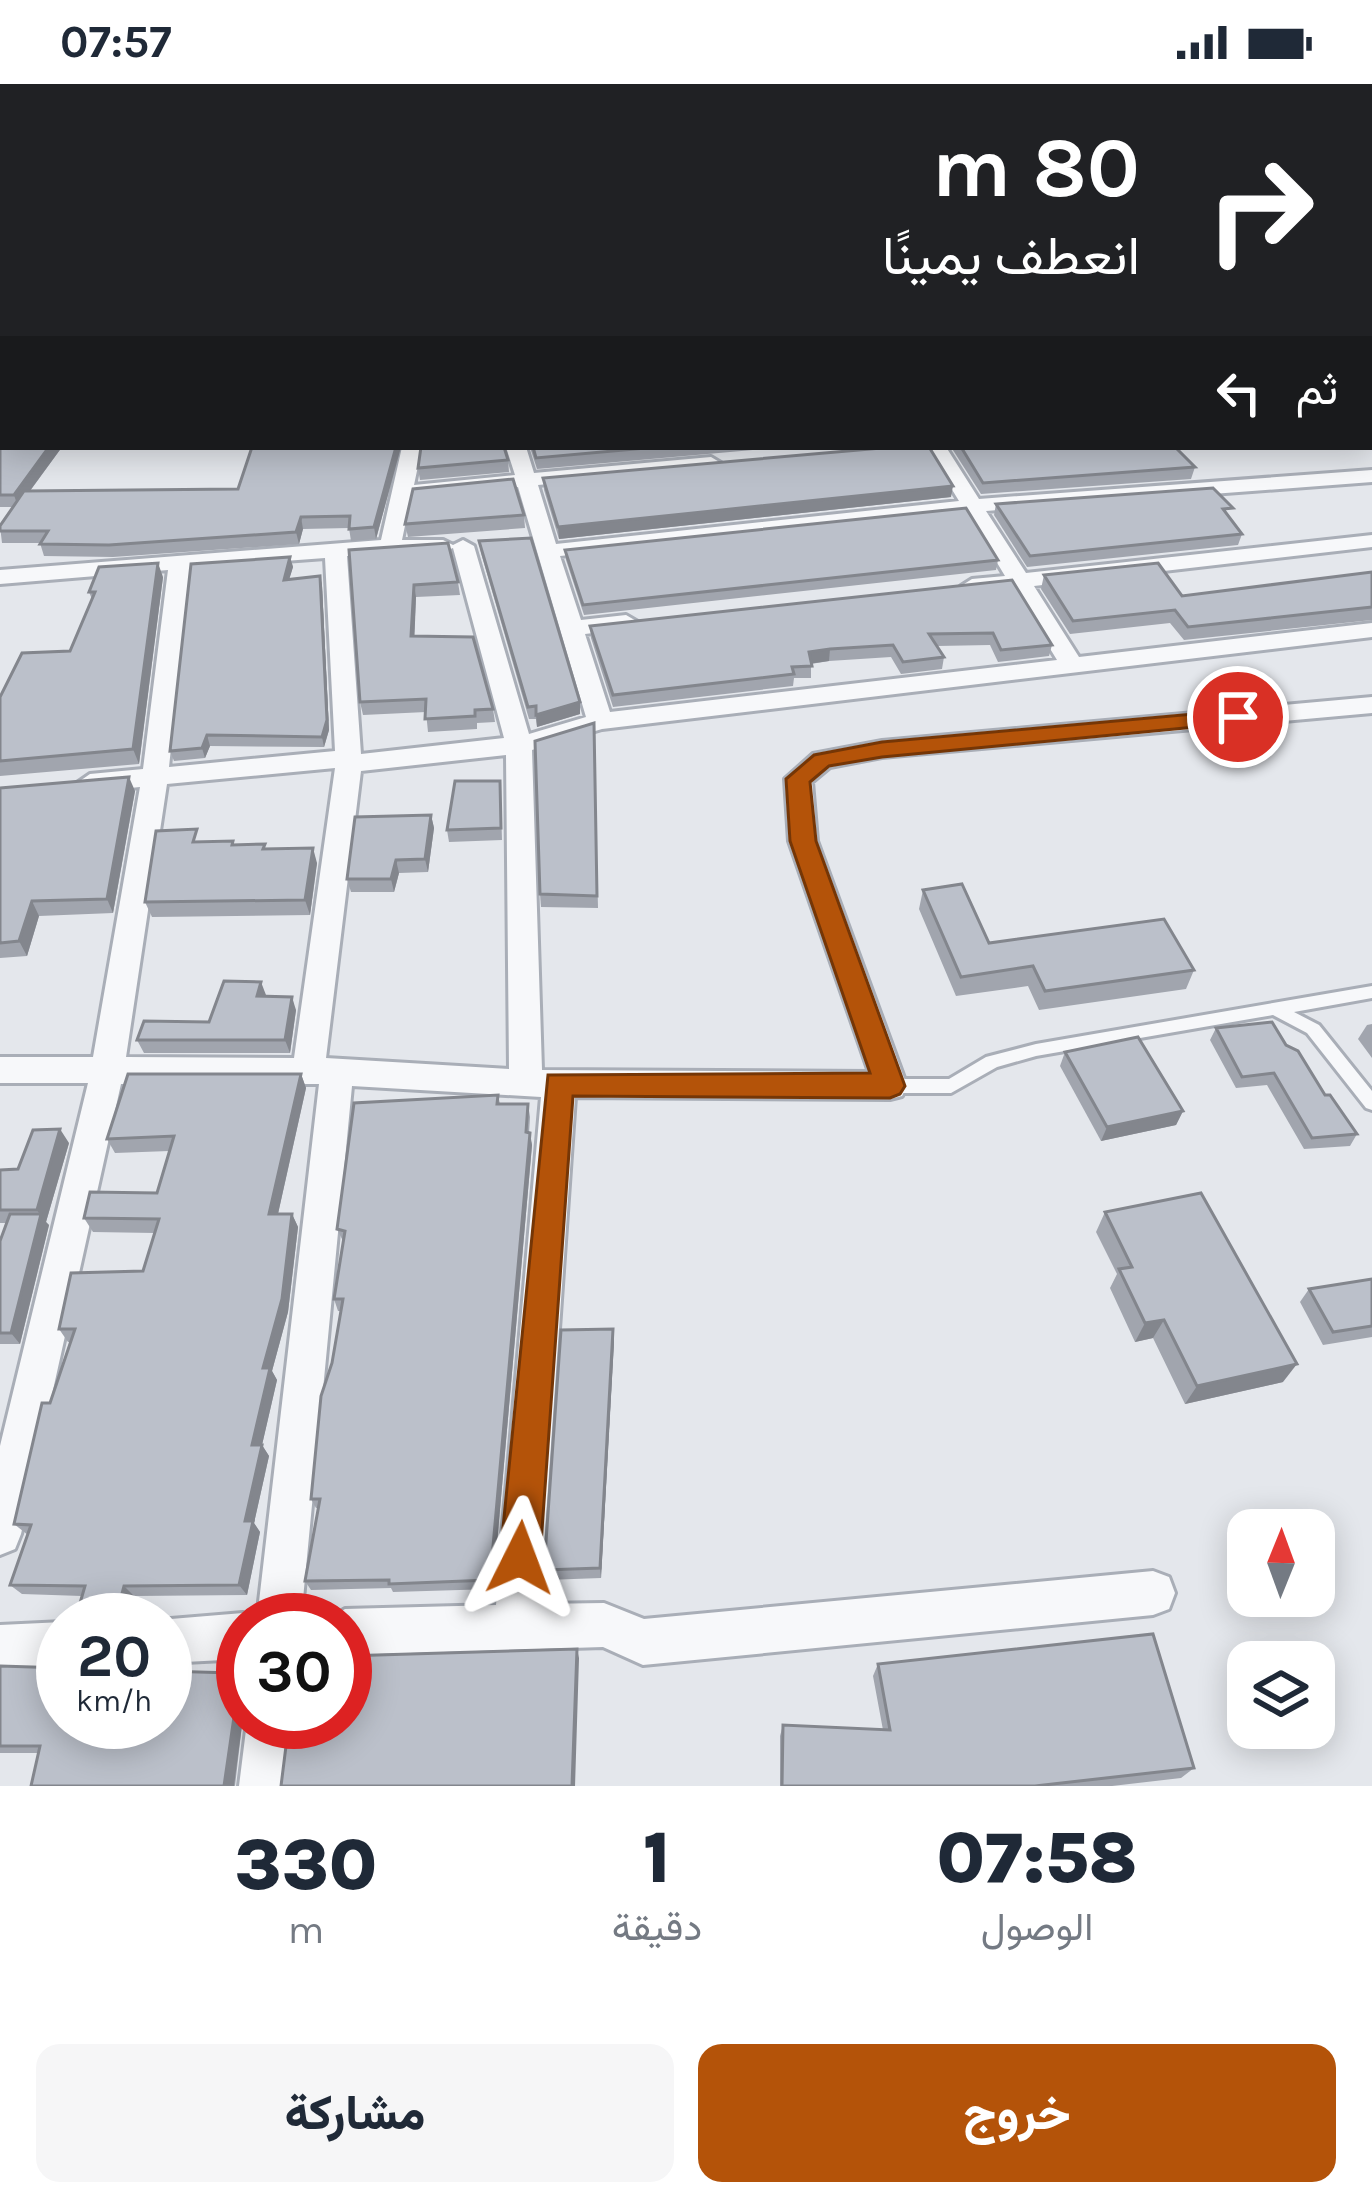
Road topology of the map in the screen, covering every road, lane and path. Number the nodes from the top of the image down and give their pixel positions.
1 (411, 450) edge
2 (517, 450) edge
3 (938, 450) edge
4 (738, 461) edge
5 (1372, 476) edge
6 (526, 481) junction
7 (400, 492) junction
8 (972, 506) junction
9 (1372, 541) edge
10 (537, 543) junction
11 (390, 546) junction
12 (336, 554) junction
13 (180, 562) junction
14 (0, 578) edge
15 (1019, 581) junction
16 (949, 588) edge
17 (644, 620) edge
18 (573, 628) junction
19 (1372, 630) edge
20 (1073, 667) junction
21 (1372, 705) edge
22 (600, 721) junction
23 (519, 745) junction
24 (349, 761) junction
25 (155, 777) junction
26 (67, 784) edge
27 (1372, 992) edge
28 (1274, 1009) junction
29 (108, 1068) junction
30 (0, 1070) edge
31 (323, 1072) junction
32 (542, 1083) junction
33 (890, 1086) junction
34 (1372, 1103) edge
35 (0, 1534) edge
36 (281, 1593) edge
37 (1154, 1593) dead end
38 (517, 1628) junction
39 (372, 1631) edge
40 (36, 1646) edge
41 (0, 1648) edge
42 (266, 1749) edge
43 (263, 1786) edge

1 - 7 street
2 - 6 street
3 - 8 street
4 - 6 street
5 - 8 street
6 - 7 street
6 - 10 street
7 - 11 street
8 - 10 street
8 - 15 street
9 - 15 street
10 - 18 street
11 - 12 street
11 - 23 street
12 - 13 street
12 - 24 street
13 - 14 street
13 - 25 street
15 - 16 street
15 - 20 street
17 - 18 street
18 - 22 street
19 - 20 street
20 - 22 street
21 - 33 street
22 - 23 street
23 - 24 street
23 - 32 street
24 - 25 street
24 - 31 street
25 - 26 street
25 - 29 street
27 - 28 lane
28 - 33 lane
28 - 34 lane
29 - 30 street
29 - 31 street
29 - 35 street
31 - 32 street
31 - 36 street
32 - 33 street
32 - 38 street
37 - 38 street
38 - 39 street
40 - 41 street
42 - 43 street

